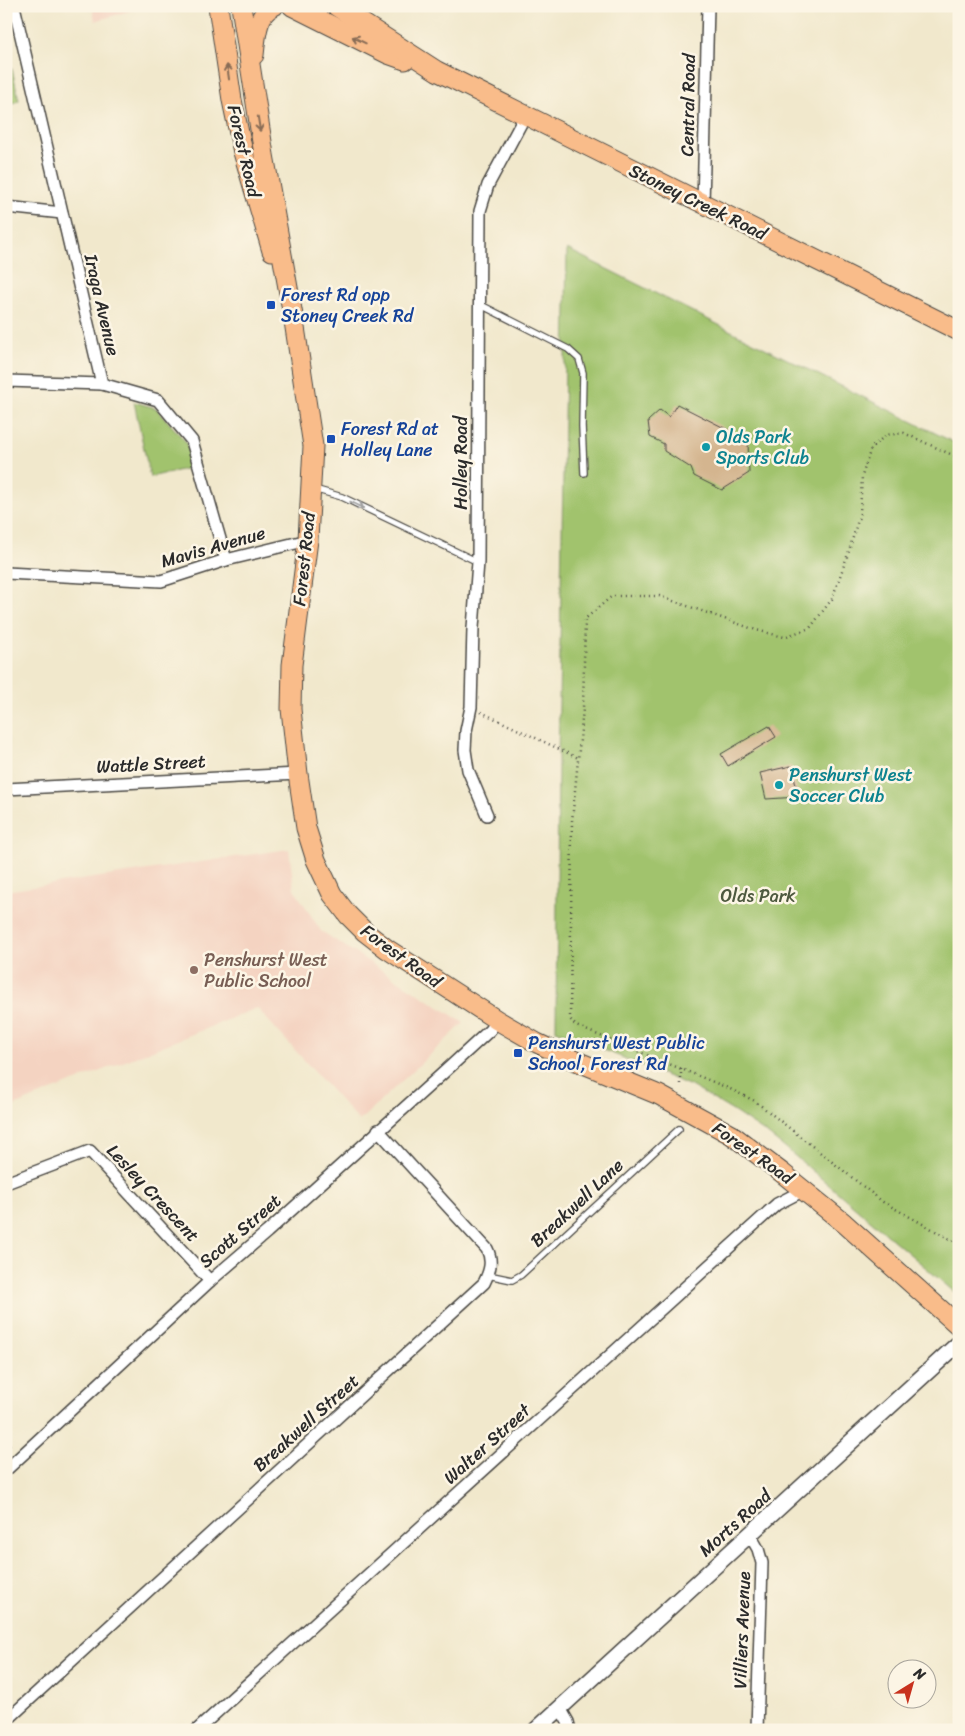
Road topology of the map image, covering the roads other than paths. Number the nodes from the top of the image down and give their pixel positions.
1 (14, 6) edge
2 (218, 6) edge
3 (241, 6) edge
4 (274, 6) edge
5 (292, 6) edge
6 (325, 6) edge
7 (336, 6) edge
8 (708, 6) edge
9 (359, 20) junction
10 (437, 71) junction
11 (251, 76) junction
12 (525, 116) junction
13 (703, 204) junction
14 (6, 207) edge
15 (62, 213) junction
16 (479, 304) junction
17 (294, 321) junction
18 (959, 331) edge
19 (6, 381) edge
20 (102, 384) junction
21 (584, 473) dead end
22 (312, 488) junction
23 (308, 540) junction
24 (226, 560) junction
25 (478, 562) junction
26 (6, 573) edge
27 (298, 774) junction
28 (6, 789) edge
29 (487, 815) dead end
30 (497, 1020) junction
31 (680, 1129) dead end
32 (378, 1130) junction
33 (6, 1183) edge
34 (804, 1190) junction
35 (488, 1275) junction
36 (210, 1281) junction
37 (959, 1326) edge
38 (959, 1343) edge
39 (6, 1470) edge
40 (750, 1535) junction
41 (560, 1708) junction
42 (6, 1721) edge
43 (197, 1730) edge
44 (536, 1730) edge
45 (570, 1730) edge
46 (757, 1730) edge

1 - 15 street, Iraga Avenue
17 -> 2 main road, Forest Road
3 - 11 main road, Forest Road
4 - 11 main road
10 -> 5 main road, Stoney Creek Road
6 - 9 main road, Stoney Creek Road
7 - 9 main road, Stoney Creek Road
8 - 13 street, Central Road
9 - 10 main road, Stoney Creek Road
10 - 12 main road, Stoney Creek Road
11 -> 17 main road, Forest Road
12 - 13 main road, Stoney Creek Road
12 - 16 street, Holley Road
13 - 18 main road, Stoney Creek Road
14 - 15 street
15 - 20 street, Iraga Avenue
16 - 21 lane
16 - 25 street, Holley Road
17 - 22 main road, Forest Road
19 - 20 street
20 - 24 street, Iraga Avenue
22 - 23 main road, Forest Road
22 -> 25 lane
23 - 24 street, Mavis Avenue
23 - 27 main road, Forest Road
24 - 26 street, Mavis Avenue
25 - 29 street, Holley Road
27 - 28 street, Wattle Street
27 - 30 main road, Forest Road
30 - 32 street, Scott Street
30 - 34 main road, Forest Road
31 - 35 lane, Breakwell Lane
32 - 35 street
32 - 36 street, Scott Street
33 - 36 street, Lesley Crescent
34 - 37 main road, Forest Road
34 - 43 street, Walter Street
35 - 42 street, Breakwell Street
36 - 39 street, Scott Street
38 - 40 street, Morts Road
40 - 41 street, Morts Road
40 - 46 street, Villiers Avenue
41 - 44 street, Morts Road
41 - 45 street

